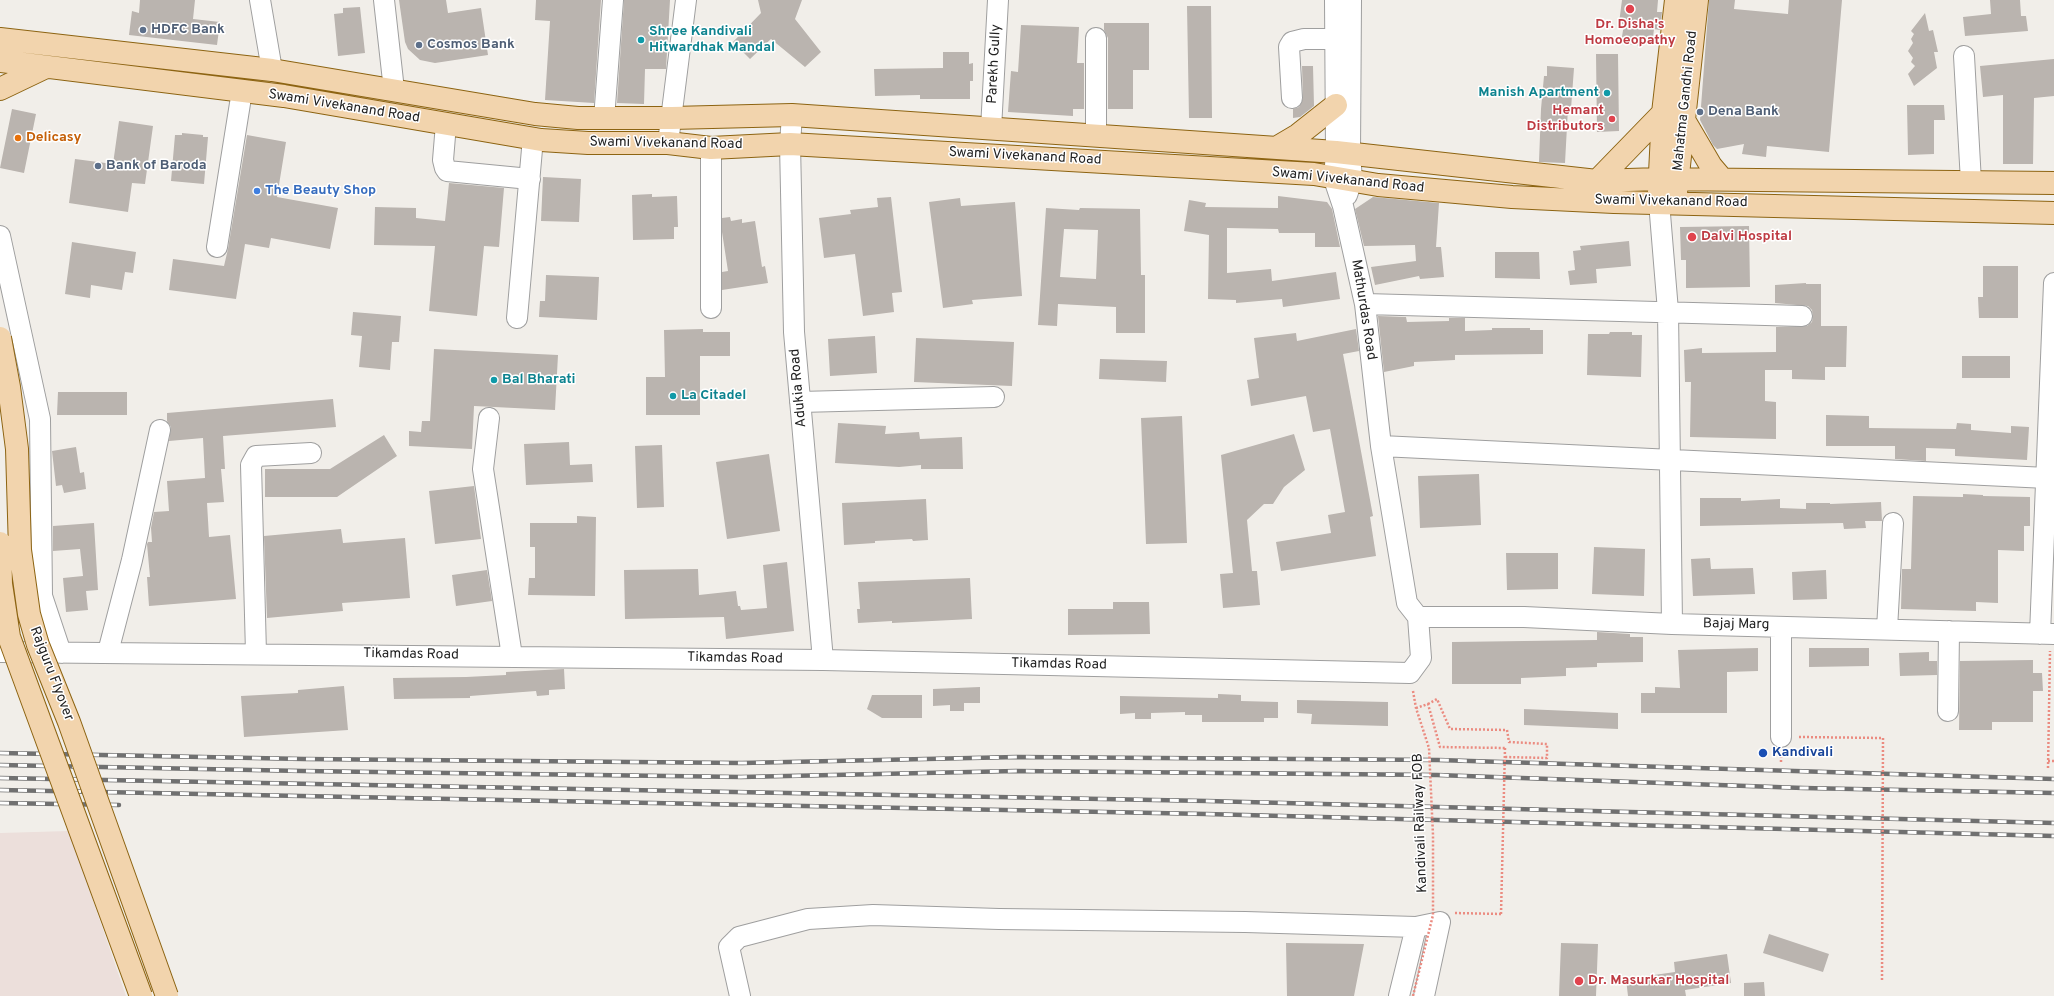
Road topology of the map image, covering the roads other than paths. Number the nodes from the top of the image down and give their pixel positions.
1 (260, 0) edge
2 (384, 0) edge
3 (613, 0) edge
4 (686, 0) edge
5 (998, 0) edge
6 (1335, 0) edge
7 (1351, 0) edge
8 (1676, 0) edge
9 (1697, 0) edge
10 (1096, 38) dead end
11 (0, 39) edge
12 (1336, 39) junction
13 (1964, 56) dead end
14 (0, 62) edge
15 (48, 66) junction
16 (272, 70) junction
17 (0, 89) edge
18 (394, 90) junction
19 (242, 91) junction
20 (1292, 98) dead end
21 (1336, 105) junction
22 (1663, 112) junction
23 (792, 115) junction
24 (672, 118) junction
25 (604, 119) junction
26 (1684, 120) junction
27 (446, 124) junction
28 (991, 128) junction
29 (1096, 136) junction
30 (533, 138) junction
31 (668, 143) junction
32 (790, 144) junction
33 (711, 148) junction
34 (1276, 148) junction
35 (1343, 153) junction
36 (530, 179) junction
37 (1343, 179) junction
38 (1669, 179) junction
39 (1722, 179) junction
40 (1597, 181) junction
41 (1971, 182) junction
42 (2054, 183) edge
43 (1666, 202) junction
44 (2054, 213) edge
45 (0, 236) edge
46 (217, 247) dead end
47 (2054, 283) edge
48 (1365, 304) junction
49 (711, 308) dead end
50 (1668, 311) junction
51 (1802, 316) dead end
52 (517, 318) dead end
53 (0, 338) edge
54 (994, 397) dead end
55 (800, 402) junction
56 (489, 418) dead end
57 (160, 430) dead end
58 (1381, 446) junction
59 (311, 453) dead end
60 (1671, 459) junction
61 (2047, 478) junction
62 (1893, 523) dead end
63 (0, 544) edge
64 (1418, 617) junction
65 (1672, 624) junction
66 (1781, 626) junction
67 (1887, 629) junction
68 (1949, 631) junction
69 (2048, 634) edge
70 (0, 652) edge
71 (108, 652) junction
72 (61, 653) junction
73 (256, 653) junction
74 (512, 656) junction
75 (824, 660) junction
76 (1948, 711) dead end
77 (1781, 737) dead end
78 (1416, 927) junction
79 (141, 996) edge
80 (167, 996) edge
81 (740, 996) edge
82 (1398, 996) edge
83 (1424, 996) edge

1 - 16 street
2 - 18 street
3 - 25 street
4 - 24 street
5 - 28 street, Parekh Gully
6 - 12 street
7 - 35 street
8 - 22 main road, Mahatma Gandhi Road
9 - 26 main road, Mahatma Gandhi Road
10 - 29 street
11 - 16 main road, Swami Vivekanand Road
12 - 20 street
12 - 21 street
13 - 41 street
14 - 15 main road, Swami Vivekanand Road
15 - 17 main road
15 - 19 main road, Swami Vivekanand Road
16 - 18 main road, Swami Vivekanand Road
18 - 25 main road, Swami Vivekanand Road
19 - 27 main road, Swami Vivekanand Road
19 - 46 street
21 - 34 main road
21 - 35 street
22 - 38 main road, Mahatma Gandhi Road
22 - 40 main road
23 - 24 main road, Swami Vivekanand Road
23 - 28 main road, Swami Vivekanand Road
23 - 32 street, Adukia Road
24 - 25 main road, Swami Vivekanand Road
24 - 31 street
26 - 38 main road, Mahatma Gandhi Road
26 - 39 main road
27 - 30 main road, Swami Vivekanand Road
27 - 36 street
28 - 29 main road, Swami Vivekanand Road
29 - 34 main road, Swami Vivekanand Road
30 - 31 main road, Swami Vivekanand Road
30 - 36 street
31 - 33 main road, Swami Vivekanand Road
32 - 33 main road, Swami Vivekanand Road
32 - 37 main road, Swami Vivekanand Road
32 - 55 street, Adukia Road
33 - 49 street
34 - 35 main road, Swami Vivekanand Road
35 - 37 street
35 - 40 main road, Swami Vivekanand Road
36 - 52 street
37 - 43 main road, Swami Vivekanand Road
37 - 48 street, Mathurdas Road
38 - 39 main road, Swami Vivekanand Road
38 - 40 main road, Swami Vivekanand Road
38 - 43 main road, Mahatma Gandhi Road
39 - 41 main road, Swami Vivekanand Road
41 - 42 main road, Swami Vivekanand Road
43 - 44 main road, Swami Vivekanand Road
43 - 50 street
45 - 72 street
47 - 61 street
48 - 50 street
48 - 58 street, Mathurdas Road
50 - 51 street
50 - 60 street
53 - 80 main road, Rajguru Flyover, bridge
54 - 55 street
55 - 75 street, Adukia Road
56 - 74 street
57 - 71 street
58 - 60 street
58 - 64 street, Mathurdas Road
59 - 73 street
60 - 61 street
60 - 65 street
61 - 69 street
62 - 67 street
63 - 79 main road, Rajguru Flyover, bridge
64 - 65 street, Bajaj Marg
64 - 75 street, Tikamdas Road
65 - 66 street, Bajaj Marg
66 - 67 street, Bajaj Marg
66 - 77 street
67 - 68 street, Bajaj Marg
68 - 69 street, Bajaj Marg
68 - 76 street
70 - 72 street, Tikamdas Road
71 - 72 street, Tikamdas Road
71 - 73 street, Tikamdas Road
73 - 74 street, Tikamdas Road
74 - 75 street, Tikamdas Road
78 - 81 street
78 - 82 street
78 - 83 street

